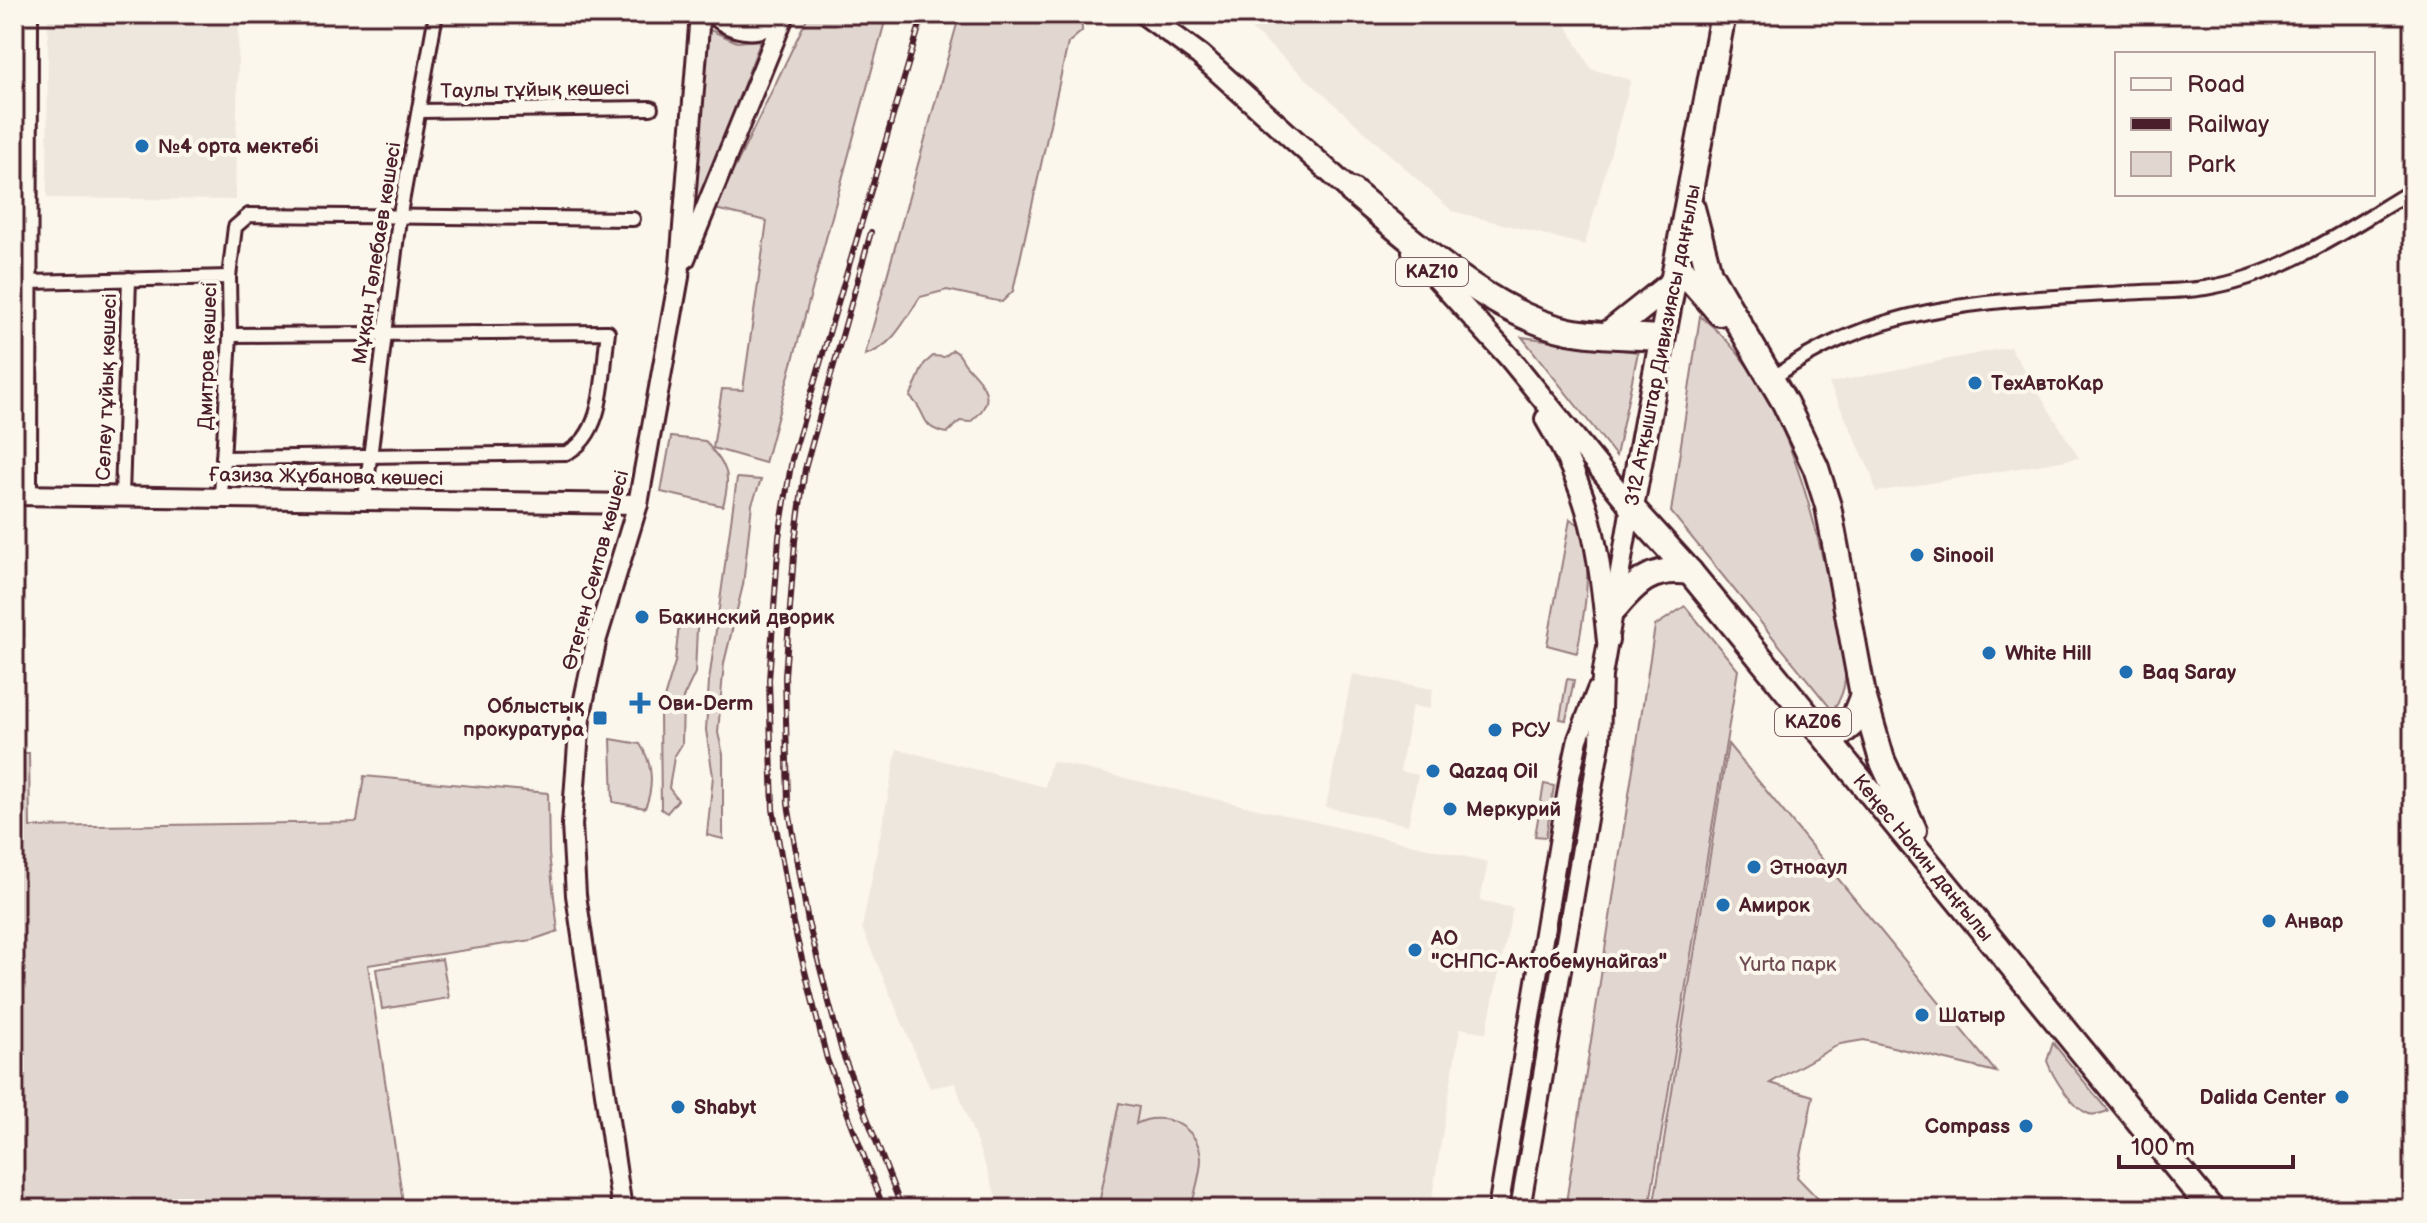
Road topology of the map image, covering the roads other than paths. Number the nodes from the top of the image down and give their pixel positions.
1 (28, 14) edge
2 (436, 14) edge
3 (700, 14) edge
4 (714, 14) edge
5 (784, 14) edge
6 (1144, 14) edge
7 (1164, 14) edge
8 (1723, 14) edge
9 (1200, 55) junction
10 (651, 108) dead end
11 (21, 111) edge
12 (419, 111) junction
13 (2413, 190) edge
14 (1352, 191) junction
15 (1691, 201) junction
16 (21, 218) edge
17 (399, 219) junction
18 (633, 219) dead end
19 (1674, 274) junction
20 (229, 277) junction
21 (679, 277) junction
22 (129, 279) junction
23 (29, 282) junction
24 (383, 334) junction
25 (230, 335) junction
26 (1607, 335) junction
27 (1662, 338) junction
28 (21, 339) edge
29 (1747, 340) junction
30 (1509, 357) junction
31 (1772, 379) junction
32 (368, 456) junction
33 (223, 458) junction
34 (20, 494) edge
35 (122, 496) junction
36 (221, 496) junction
37 (365, 499) junction
38 (638, 504) junction
39 (1631, 507) junction
40 (1690, 572) junction
41 (1614, 609) junction
42 (1608, 641) junction
43 (1602, 676) junction
44 (1863, 695) junction
45 (1830, 742) junction
46 (1557, 852) junction
47 (1580, 855) junction
48 (1935, 873) junction
49 (1534, 989) junction
50 (1556, 993) junction
51 (622, 1209) edge
52 (1498, 1209) edge
53 (1520, 1209) edge
54 (2211, 1209) edge

1 - 11 main road
2 - 12 street, Мұқан Төлебаев көшесі
3 - 21 main road
4 - 5 main road
5 - 21 main road
6 - 9 main road, KAZ10
7 - 9 main road, KAZ10
8 - 15 highway, 312 Атқыштар Дивизиясы даңғылы
9 - 14 main road, KAZ10
10 - 12 street, Таулы тұйық көшесі
11 - 16 main road
12 - 17 street, Мұқан Төлебаев көшесі
13 - 31 street
14 - 26 highway
14 - 30 main road, KAZ10
15 - 19 highway, 312 Атқыштар Дивизиясы даңғылы
15 - 29 highway
16 - 23 main road
17 - 18 street
17 - 20 street, Дмитров көшесі
17 - 24 street, Мұқан Төлебаев көшесі
19 - 26 highway
19 - 27 highway, 312 Атқыштар Дивизиясы даңғылы
19 - 29 highway
20 - 22 street
20 - 25 street, Дмитров көшесі
21 - 38 main road, Өтеген Сеитов көшесі
22 - 23 street
22 - 35 street, Селеу тұйық көшесі
23 - 28 main road
24 - 25 street
24 - 32 street, Мұқан Төлебаев көшесі
24 - 32 street
25 - 33 street, Дмитров көшесі
26 - 27 highway
27 - 39 highway, 312 Атқыштар Дивизиясы даңғылы
28 - 34 main road
29 - 31 highway
30 - 39 main road, KAZ10
30 - 42 main road
31 - 44 highway
32 - 33 street
32 - 37 street, Мұқан Төлебаев көшесі
33 - 36 street, Дмитров көшесі
34 - 35 main road, Ғазиза Жұбанова көшесі
35 - 36 main road, Ғазиза Жұбанова көшесі
36 - 37 main road, Ғазиза Жұбанова көшесі
37 - 38 main road, Ғазиза Жұбанова көшесі
38 - 51 main road, Өтеген Сеитов көшесі
39 - 40 highway, Кеңес Нокин даңғылы / KАZ06
39 - 41 main road, 312 Атқыштар Дивизиясы даңғылы
40 - 41 highway
40 - 45 highway, Кеңес Нокин даңғылы / KАZ06
41 - 42 main road, 312 Атқыштар Дивизиясы даңғылы
42 - 43 main road, 312 Атқыштар Дивизиясы даңғылы
43 - 46 main road, 312 Атқыштар Дивизиясы даңғылы
43 - 47 main road, 312 Атқыштар Дивизиясы даңғылы
44 - 45 highway
44 - 48 highway
45 - 48 highway, Кеңес Нокин даңғылы / KАZ06
46 - 47 main road
46 - 49 main road, 312 Атқыштар Дивизиясы даңғылы
47 - 50 main road, 312 Атқыштар Дивизиясы даңғылы
48 - 54 highway, Кеңес Нокин даңғылы / KАZ06
49 - 50 main road
49 - 52 main road, 312 Атқыштар Дивизиясы даңғылы
50 - 53 main road, 312 Атқыштар Дивизиясы даңғылы

